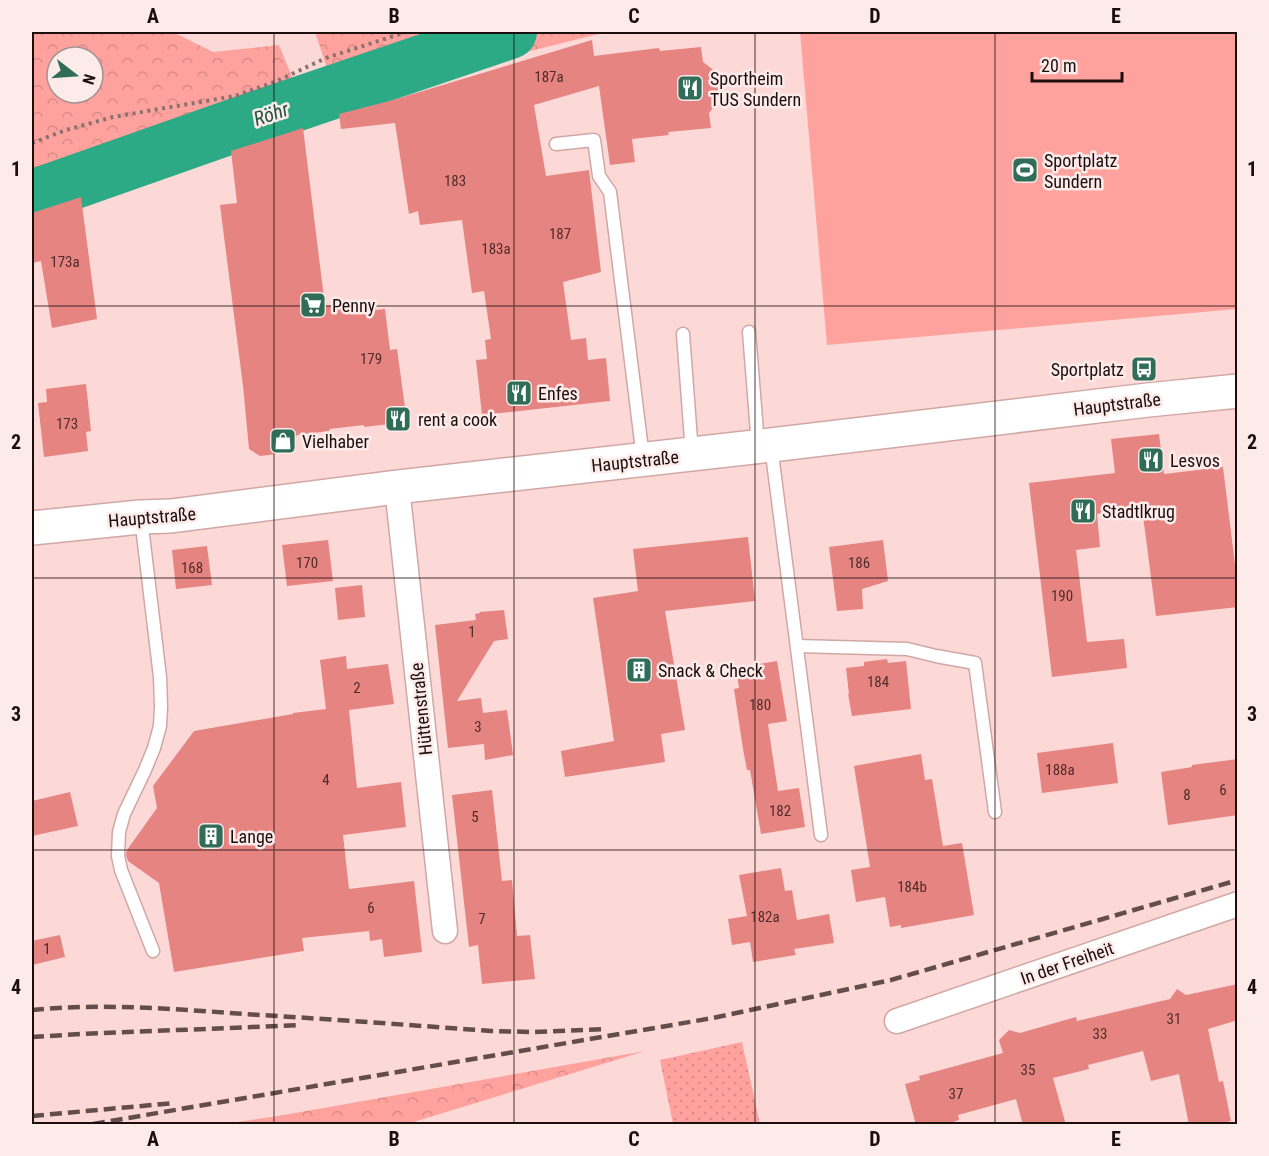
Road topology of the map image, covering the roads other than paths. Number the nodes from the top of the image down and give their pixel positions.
1 (556, 144) dead end
2 (749, 332) dead end
3 (683, 334) dead end
4 (1238, 391) edge
5 (765, 446) junction
6 (692, 454) junction
7 (643, 460) junction
8 (397, 487) junction
9 (140, 517) junction
10 (32, 528) edge
11 (797, 646) junction
12 (995, 812) dead end
13 (821, 836) dead end
14 (1238, 904) edge
15 (445, 931) dead end
16 (153, 951) dead end
17 (897, 1022) dead end

1 - 7 lane
2 - 5 lane
3 - 6 lane
4 - 5 main road, Hauptstraße
5 - 6 main road, Hauptstraße
5 - 11 lane
6 - 7 main road, Hauptstraße
7 - 8 main road, Hauptstraße
8 - 9 main road, Hauptstraße
8 - 15 street, Hüttenstraße
9 - 10 main road, Hauptstraße
9 - 16 lane
11 - 12 lane
11 - 13 lane
14 - 17 street, In der Freiheit

